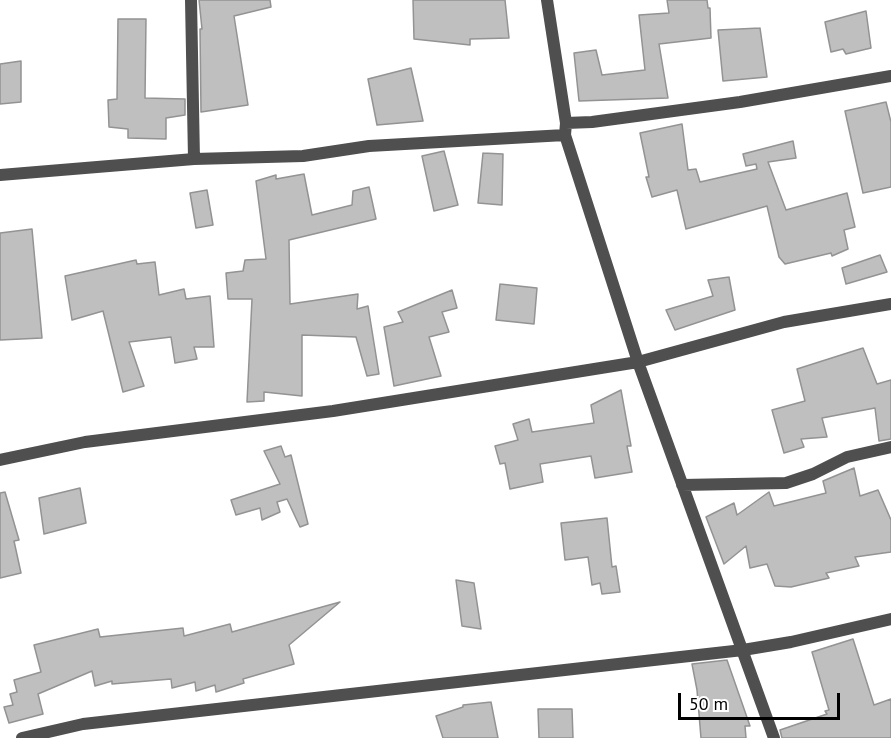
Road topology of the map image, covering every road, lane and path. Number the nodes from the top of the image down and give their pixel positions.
1 (191, 0) edge
2 (547, 0) edge
3 (891, 76) edge
4 (566, 129) junction
5 (194, 159) junction
6 (0, 175) edge
7 (891, 304) edge
8 (638, 362) junction
9 (891, 447) edge
10 (0, 460) edge
11 (682, 485) junction
12 (891, 619) edge
13 (743, 650) junction
14 (22, 738) edge
15 (774, 738) edge

1 - 5 street
2 - 4 street
3 - 4 street
4 - 5 street
4 - 8 street
5 - 6 street
7 - 8 street
8 - 10 street
8 - 11 street
9 - 11 street
11 - 13 street
12 - 13 street
13 - 14 street
13 - 15 street

